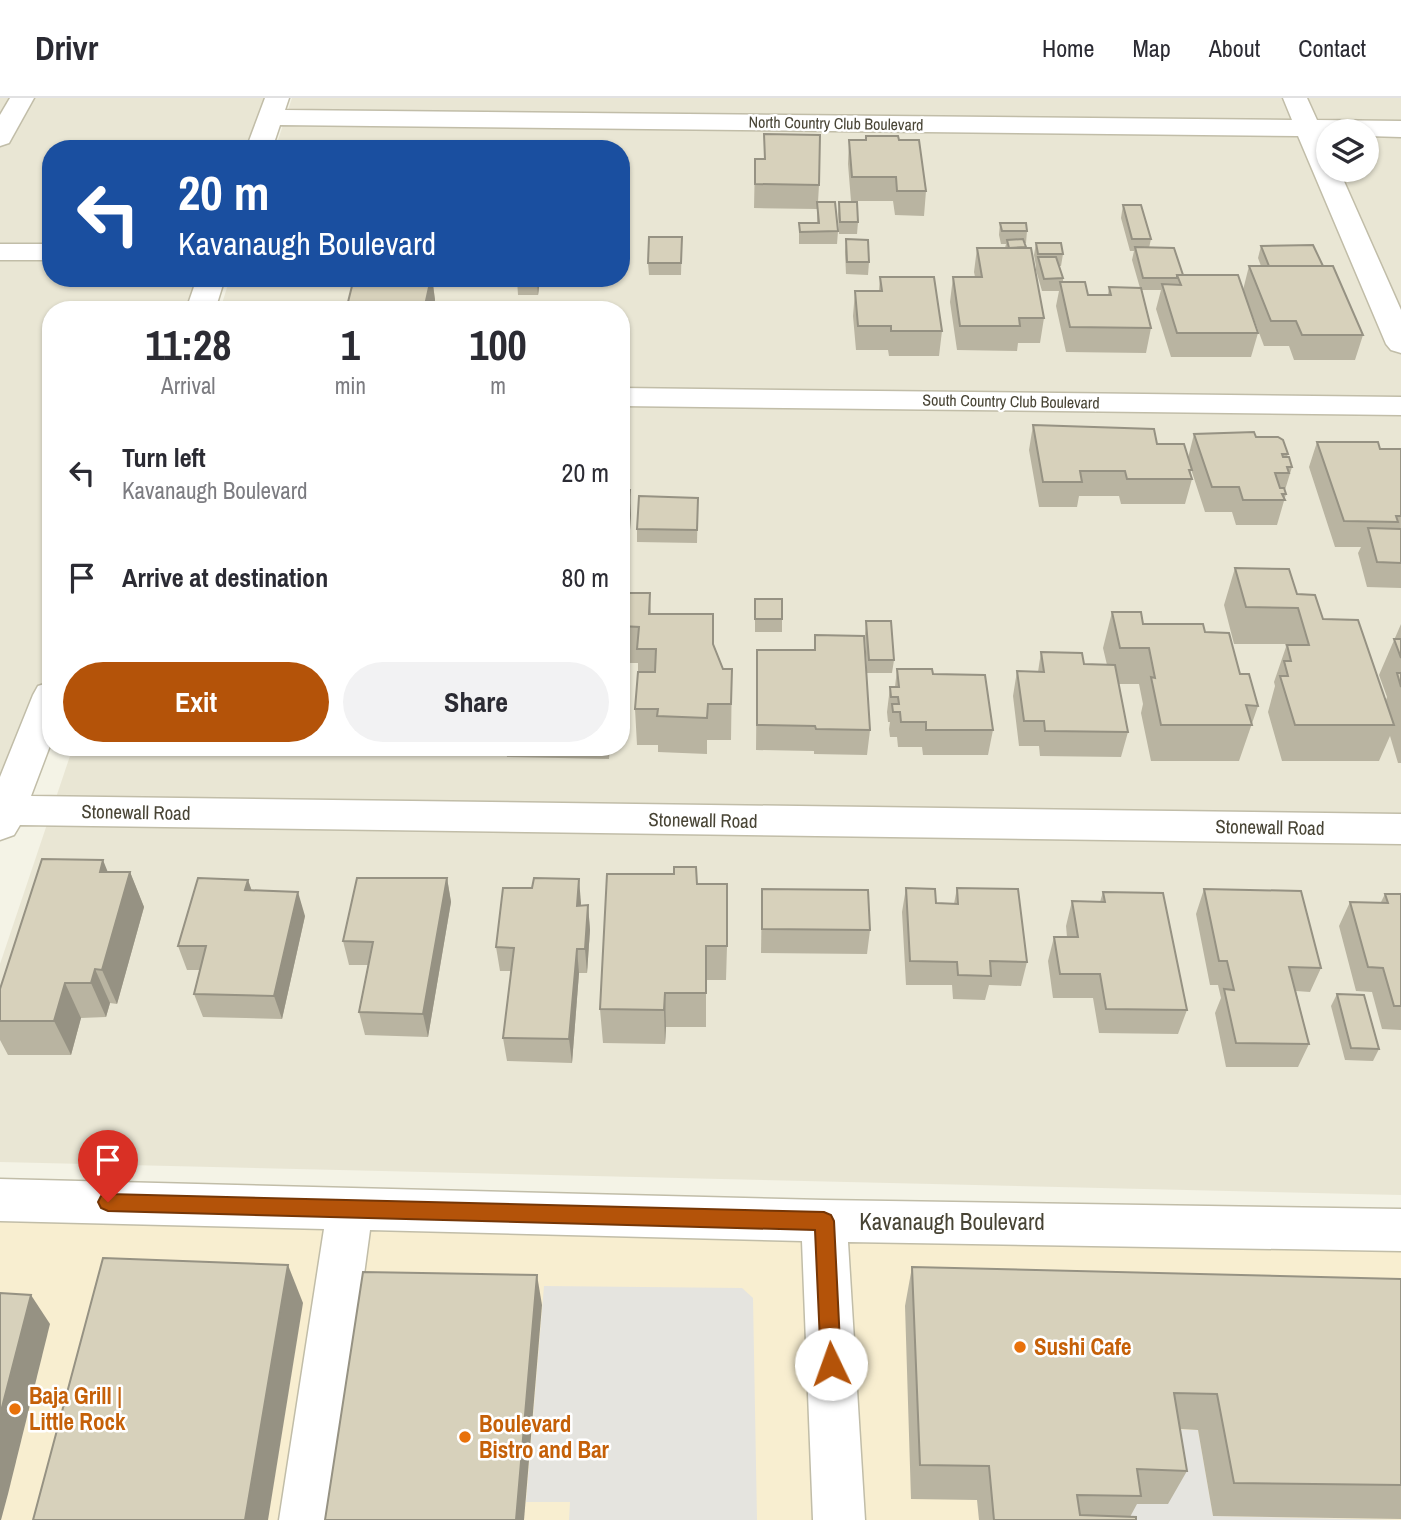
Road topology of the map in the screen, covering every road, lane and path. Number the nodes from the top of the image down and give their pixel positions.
1 (22, 98) edge
2 (1296, 98) edge
3 (274, 108) edge
4 (1308, 128) junction
5 (1401, 129) edge
6 (0, 138) edge
7 (262, 140) edge
8 (0, 251) edge
9 (42, 252) edge
10 (1401, 344) edge
11 (630, 397) edge
12 (1401, 406) edge
13 (42, 718) edge
14 (3, 817) edge
15 (1401, 829) edge
16 (0, 1200) edge
17 (350, 1208) junction
18 (824, 1221) junction
19 (1401, 1230) edge
20 (305, 1520) edge
21 (839, 1520) edge

1 - 6 street
2 - 4 street
3 - 4 street, North Country Club Boulevard
3 - 7 street
4 - 5 street, North Country Club Boulevard
4 - 10 street
8 - 9 street
11 - 12 street, South Country Club Boulevard
13 - 14 street
14 - 15 street, Stonewall Road
16 - 17 street, Kavanaugh Boulevard
17 - 18 street, Kavanaugh Boulevard
17 - 20 street
18 - 19 street, Kavanaugh Boulevard
18 - 21 street

